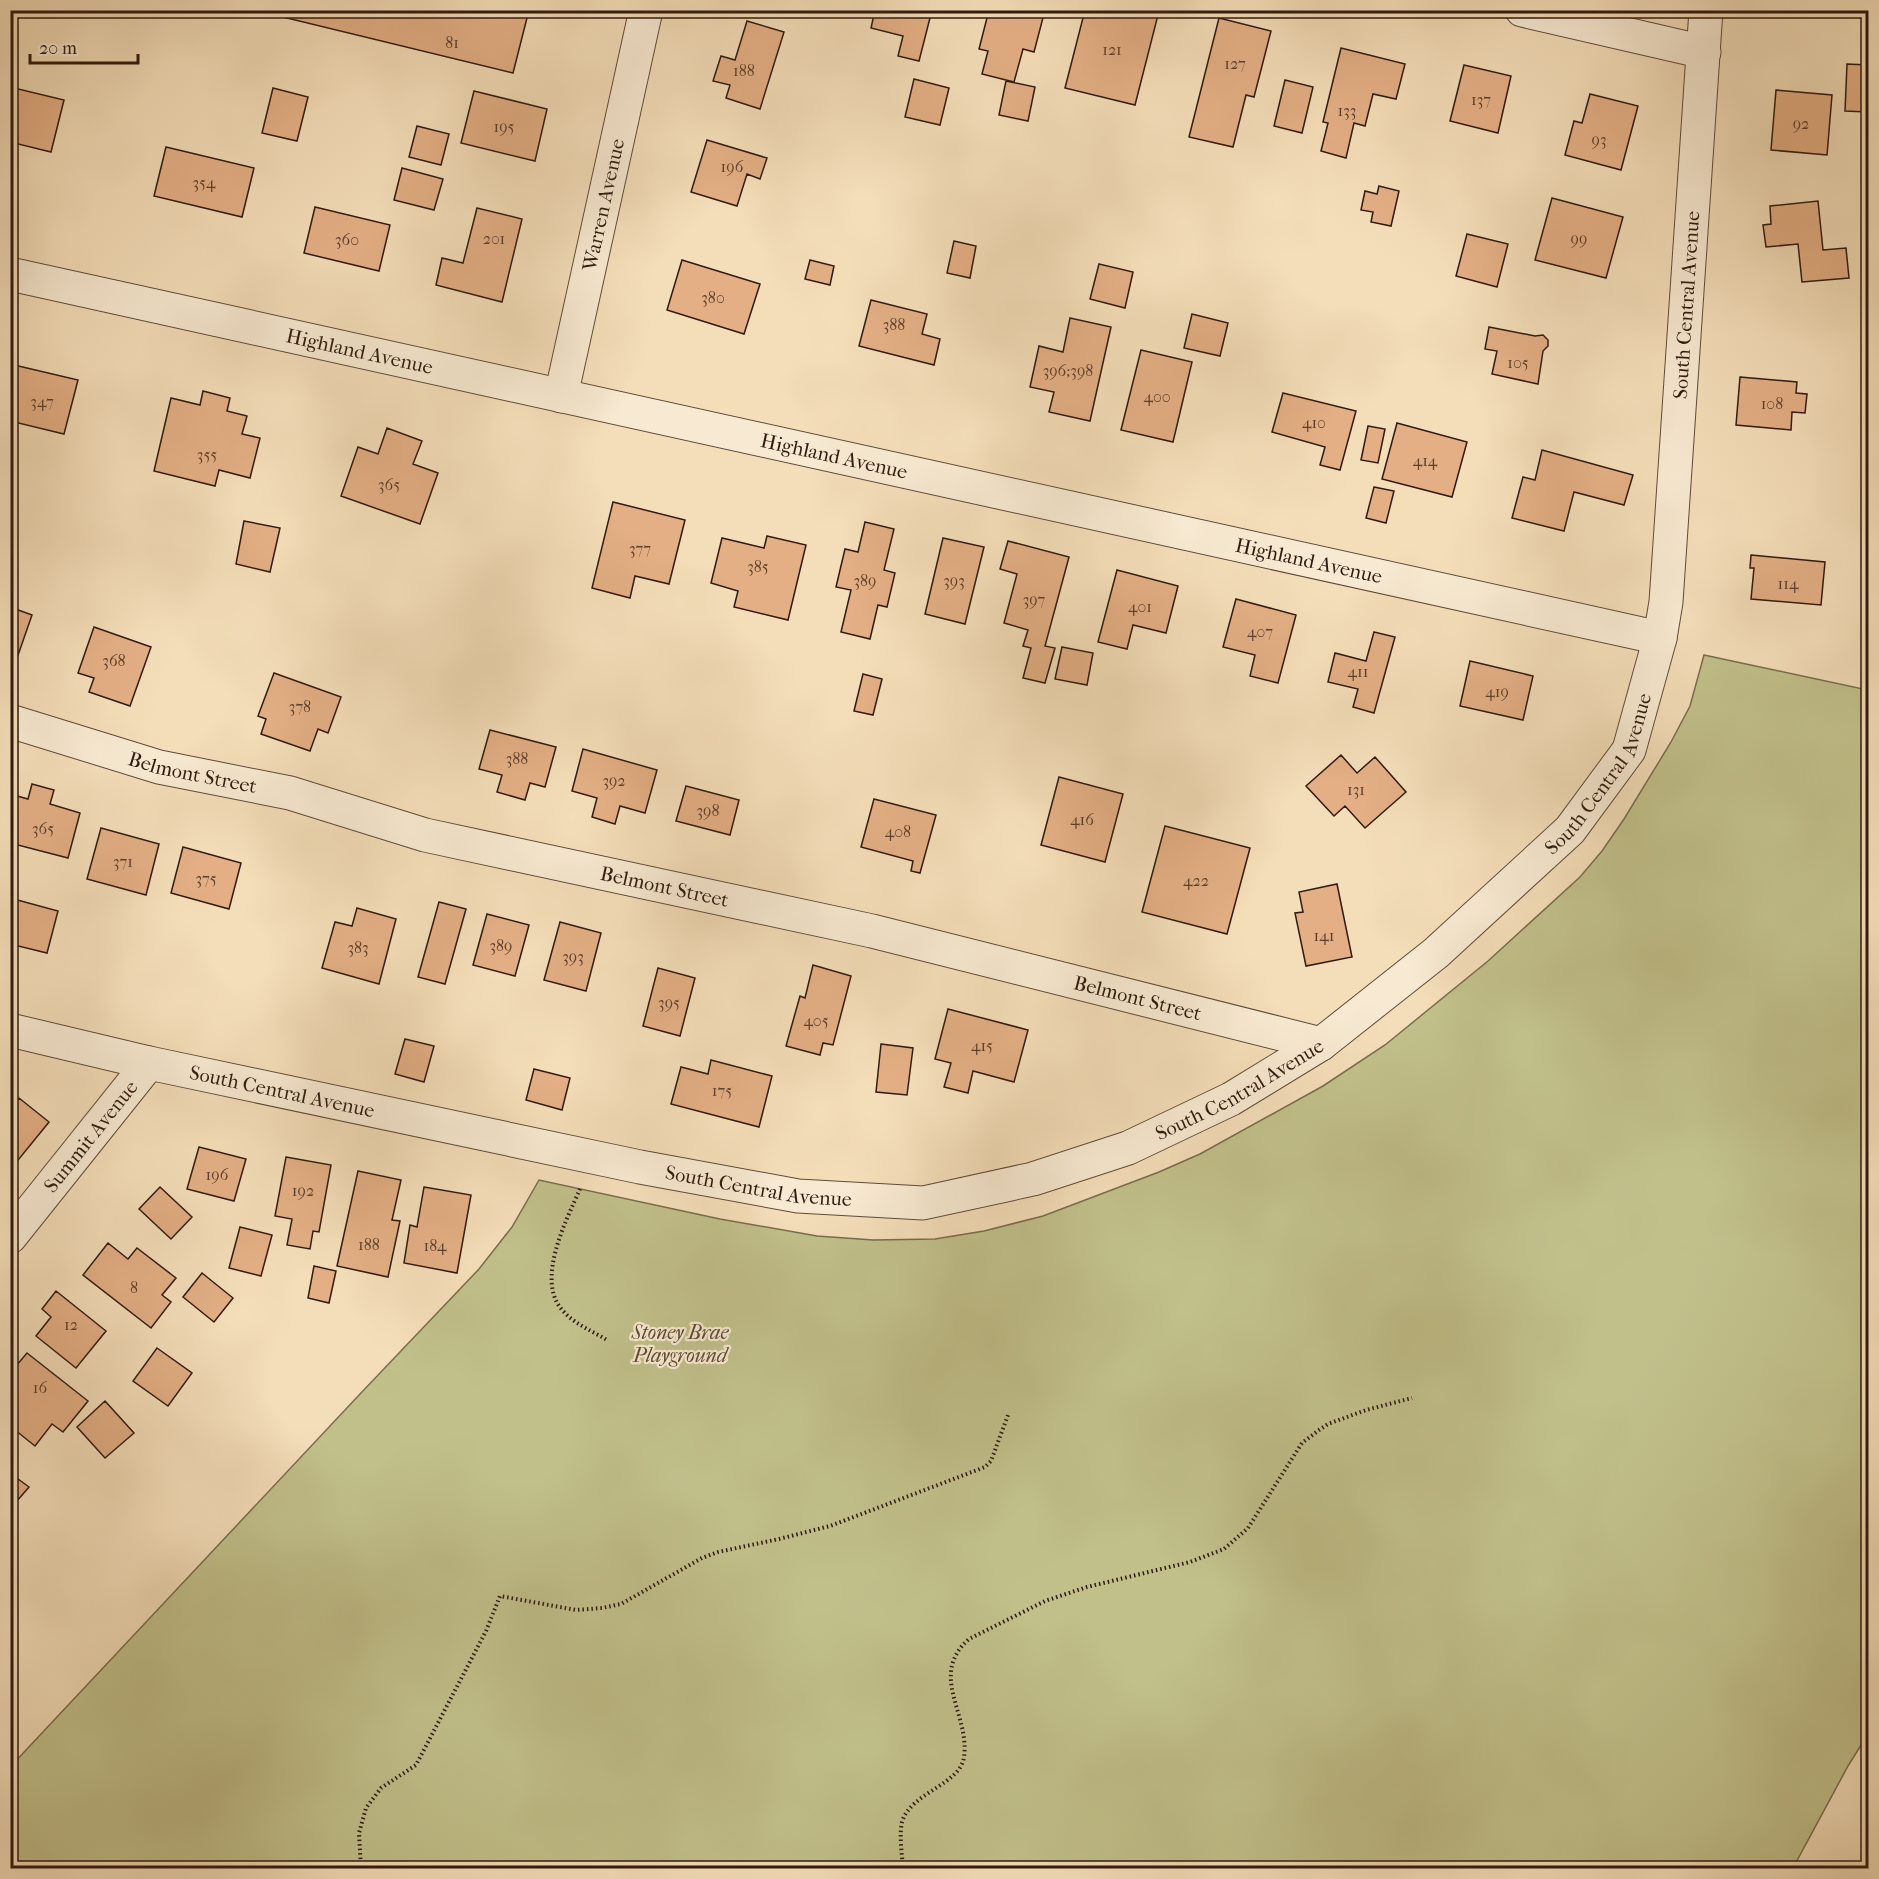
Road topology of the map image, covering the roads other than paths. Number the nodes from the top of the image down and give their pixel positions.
1 (646, 10) edge
2 (1522, 10) edge
3 (1706, 10) edge
4 (1704, 52) junction
5 (10, 274) edge
6 (561, 396) junction
7 (1660, 638) junction
8 (10, 722) edge
9 (10, 1030) edge
10 (1321, 1044) junction
11 (148, 1063) junction
12 (10, 1237) edge

1 - 6 street, Warren Avenue
2 - 4 street
3 - 4 street, South Central Avenue
4 - 7 street, South Central Avenue
5 - 6 street, Highland Avenue
6 - 7 street, Highland Avenue
7 - 10 street, South Central Avenue
8 - 10 street, Belmont Street
9 - 11 street, South Central Avenue
10 - 11 street, South Central Avenue
11 - 12 street, Summit Avenue

